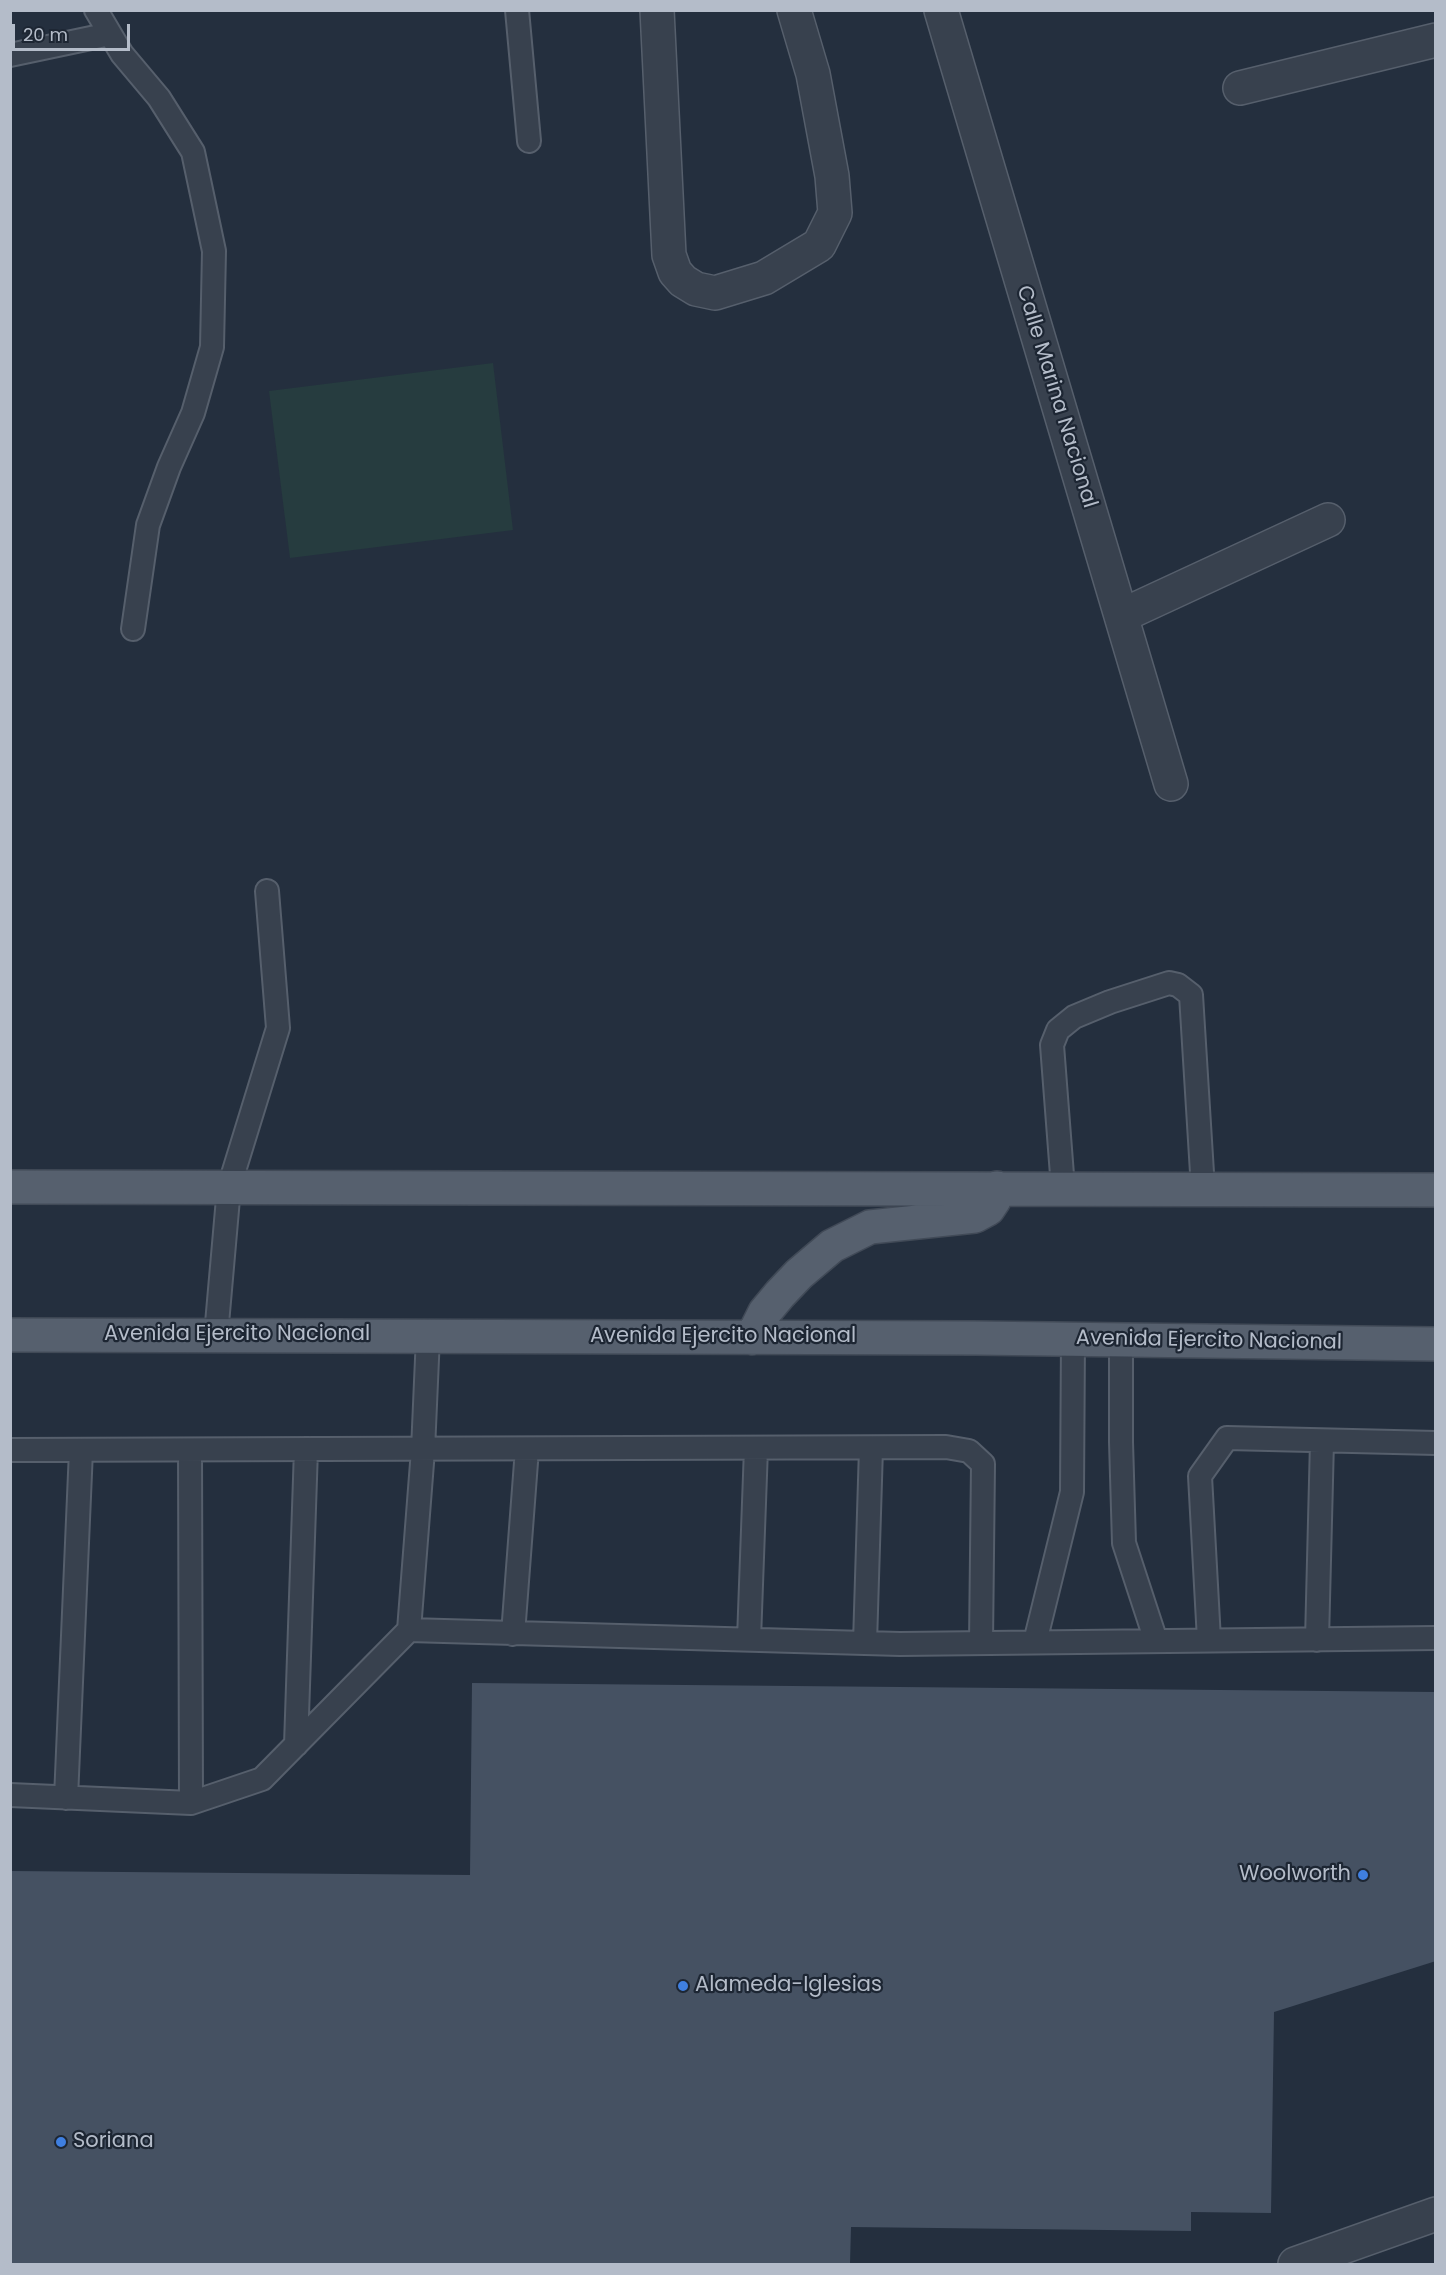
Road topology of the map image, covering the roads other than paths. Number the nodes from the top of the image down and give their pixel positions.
1 (96, 10) edge
2 (517, 10) edge
3 (657, 10) edge
4 (794, 10) edge
5 (940, 10) edge
6 (110, 34) junction
7 (1436, 40) edge
8 (10, 55) edge
9 (1240, 88) dead end
10 (529, 141) dead end
11 (1328, 520) dead end
12 (1121, 616) junction
13 (133, 629) dead end
14 (1171, 784) dead end
15 (267, 891) dead end
16 (10, 1186) edge
17 (229, 1188) junction
18 (997, 1188) junction
19 (1063, 1188) junction
20 (1203, 1189) junction
21 (1436, 1190) edge
22 (10, 1335) edge
23 (216, 1335) junction
24 (428, 1336) junction
25 (752, 1338) junction
26 (1073, 1339) junction
27 (1121, 1340) junction
28 (1436, 1344) edge
29 (1322, 1441) junction
30 (1436, 1443) edge
31 (756, 1448) junction
32 (871, 1448) junction
33 (306, 1449) junction
34 (527, 1449) junction
35 (10, 1450) edge
36 (81, 1450) junction
37 (190, 1450) junction
38 (423, 1450) junction
39 (409, 1630) junction
40 (513, 1634) junction
41 (1436, 1638) edge
42 (749, 1640) junction
43 (1209, 1640) junction
44 (1317, 1640) junction
45 (1156, 1641) junction
46 (1035, 1642) junction
47 (865, 1643) junction
48 (981, 1643) junction
49 (296, 1745) junction
50 (10, 1796) edge
51 (66, 1798) junction
52 (191, 1803) junction
53 (1436, 2214) edge
54 (1295, 2265) edge

1 - 6 lane
2 - 10 lane
3 - 4 street
5 - 12 street, Calle Marina Nacional
6 - 8 lane
6 - 13 lane
7 - 9 street
11 - 12 street
12 - 14 street, Calle Marina Nacional
15 - 17 lane
16 - 17 main road
17 - 18 main road
17 - 23 lane
18 - 19 main road
18 - 25 main road
19 - 20 main road
19 - 20 lane
20 - 21 main road
22 - 23 main road, Avenida Ejercito Nacional
23 - 24 main road, Avenida Ejercito Nacional
24 - 25 main road, Avenida Ejercito Nacional
24 - 38 lane
25 - 26 main road, Avenida Ejercito Nacional
26 - 27 main road, Avenida Ejercito Nacional
26 - 46 lane
27 - 28 main road, Avenida Ejercito Nacional
27 - 45 lane
29 - 30 lane
29 - 43 lane
29 - 44 lane
31 - 32 lane
31 - 34 lane
31 - 42 lane
32 - 47 lane
32 - 48 lane
33 - 37 lane
33 - 38 lane
33 - 49 lane
34 - 38 lane
34 - 40 lane
35 - 36 lane
36 - 37 lane
36 - 51 lane
37 - 52 lane
38 - 39 lane
39 - 40 lane
39 - 49 lane
40 - 42 lane
41 - 44 lane
42 - 47 lane
43 - 44 lane
43 - 45 lane
45 - 46 lane
46 - 48 lane
47 - 48 lane
49 - 52 lane
50 - 51 lane
51 - 52 lane
53 - 54 street

